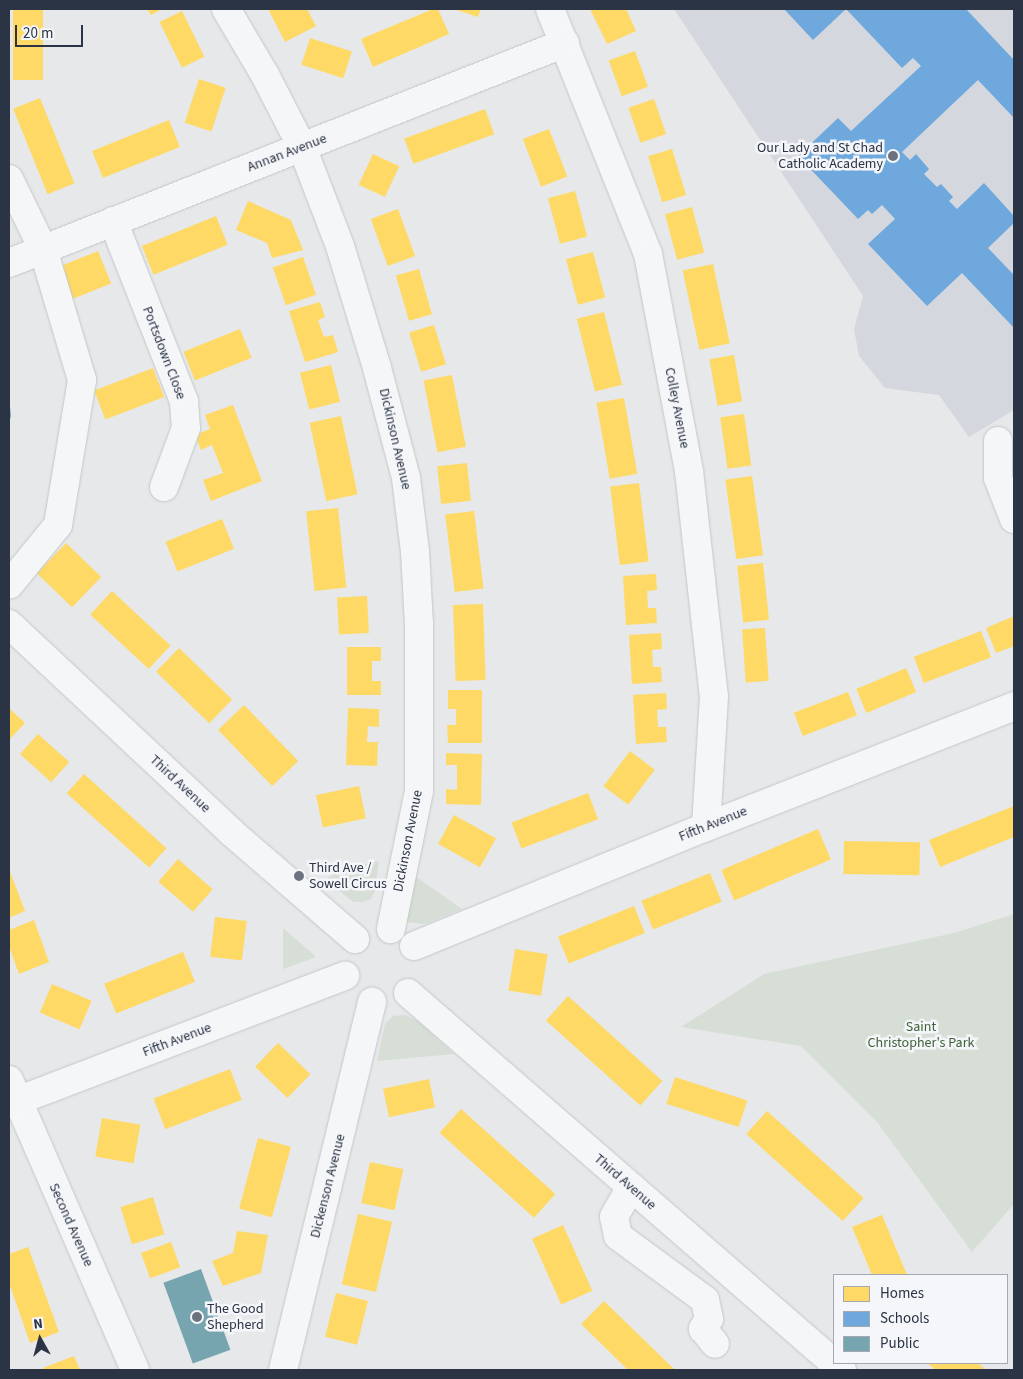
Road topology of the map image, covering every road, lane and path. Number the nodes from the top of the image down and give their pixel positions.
1 (226, 9) edge
2 (550, 9) edge
3 (565, 43) junction
4 (302, 147) junction
5 (9, 179) edge
6 (113, 221) junction
7 (43, 249) junction
8 (9, 263) edge
9 (1001, 439) edge
10 (164, 487) dead end
11 (1014, 519) edge
12 (9, 585) edge
13 (9, 624) edge
14 (1014, 706) edge
15 (706, 827) junction
16 (391, 929) junction
17 (355, 939) junction
18 (414, 946) junction
19 (345, 976) junction
20 (408, 993) junction
21 (372, 1002) junction
22 (12, 1095) edge
23 (631, 1187) junction
24 (715, 1344) dead end
25 (833, 1362) edge
26 (135, 1370) edge
27 (283, 1370) edge

1 - 4 street, Dickinson Avenue
2 - 3 street, Colley Avenue
3 - 4 street, Annan Avenue
3 - 15 street, Colley Avenue
4 - 6 street, Annan Avenue
4 - 16 street, Dickinson Avenue
5 - 7 street
6 - 7 street, Annan Avenue
6 - 10 street, Portsdown Close
7 - 8 street, Annan Avenue
7 - 12 street
9 - 11 street
13 - 17 street, Third Avenue
14 - 15 street, Fifth Avenue
15 - 18 street, Fifth Avenue
16 - 17 street
16 - 18 street
17 - 19 street
18 - 20 street
19 - 21 street
19 - 22 street, Fifth Avenue
20 - 21 street
20 - 23 street, Third Avenue
21 - 27 street, Dickenson Avenue
22 - 26 street, Second Avenue
23 - 24 street
23 - 25 street, Third Avenue

